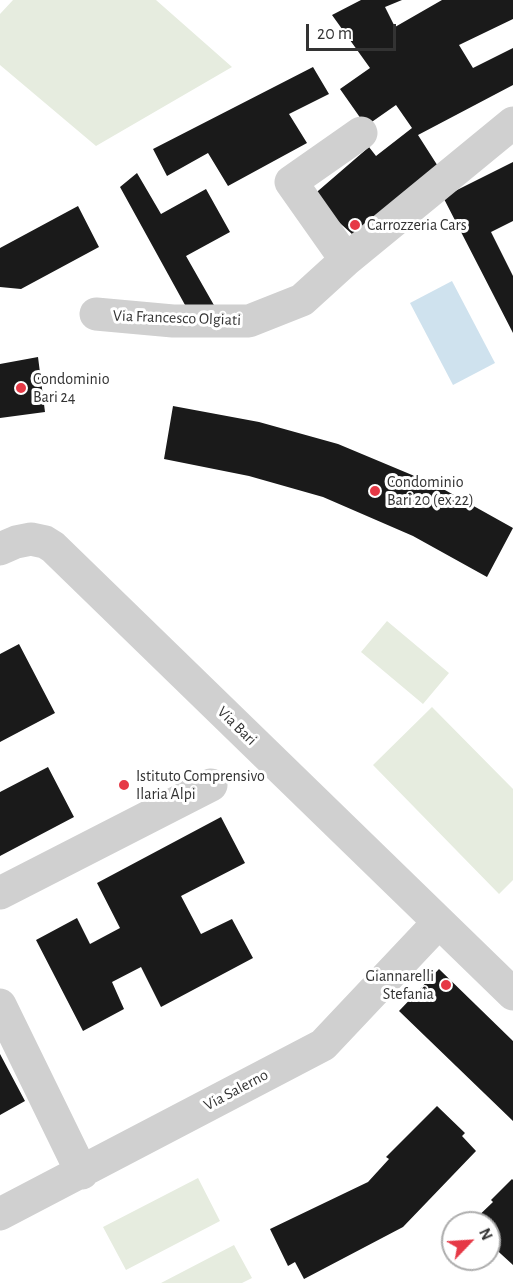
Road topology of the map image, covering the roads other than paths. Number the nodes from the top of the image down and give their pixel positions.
1 (513, 123) edge
2 (361, 133) dead end
3 (346, 260) junction
4 (96, 314) dead end
5 (0, 549) edge
6 (211, 785) dead end
7 (0, 893) edge
8 (440, 922) junction
9 (513, 994) edge
10 (0, 1005) edge
11 (82, 1173) junction
12 (0, 1214) edge

1 - 3 street, Via Francesco Olgiati
2 - 3 street
3 - 4 street, Via Francesco Olgiati
5 - 8 street, Via Bari
6 - 7 street
8 - 9 street, Via Bari
8 - 11 street, Via Salerno
10 - 11 street
11 - 12 street, Via Salerno

